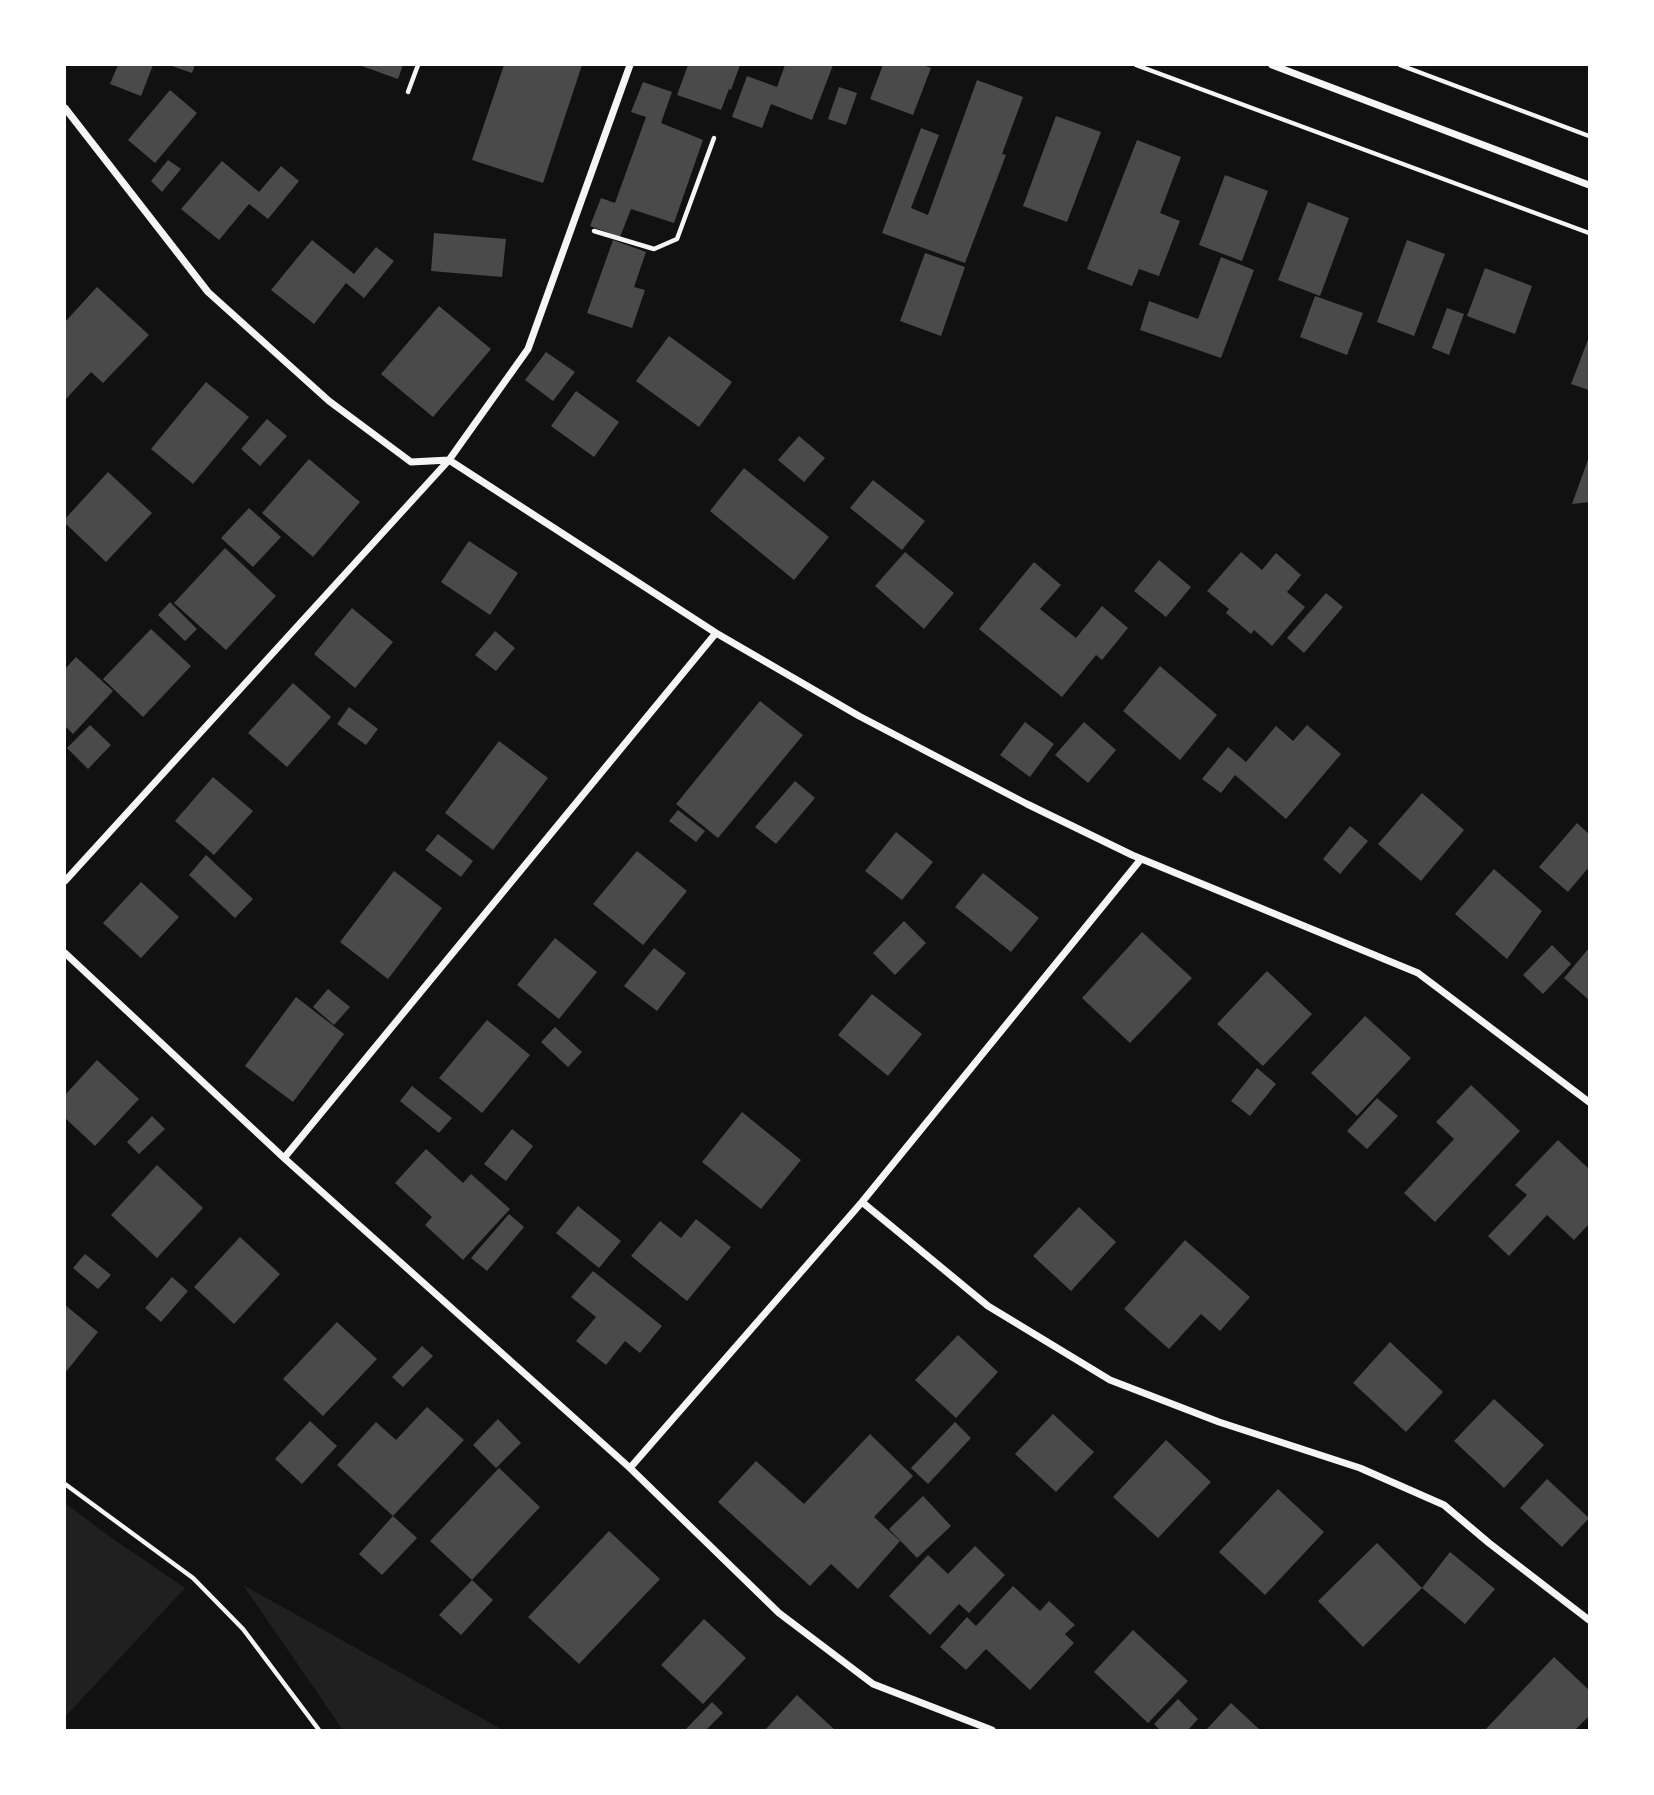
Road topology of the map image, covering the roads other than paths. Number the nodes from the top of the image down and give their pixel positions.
1 (630, 65) edge
2 (1272, 65) edge
3 (65, 108) edge
4 (1589, 185) edge
5 (449, 460) junction
6 (716, 633) junction
7 (1141, 859) junction
8 (65, 881) edge
9 (65, 953) edge
10 (1589, 1102) edge
11 (284, 1158) junction
12 (862, 1202) junction
13 (630, 1468) junction
14 (1589, 1620) edge
15 (992, 1730) edge

1 - 5 street
2 - 4 street
3 - 5 street
5 - 6 street
5 - 8 street
6 - 7 street
6 - 11 street
7 - 10 street
7 - 12 street
9 - 11 street
11 - 13 street
12 - 13 street
12 - 14 street
13 - 15 street

